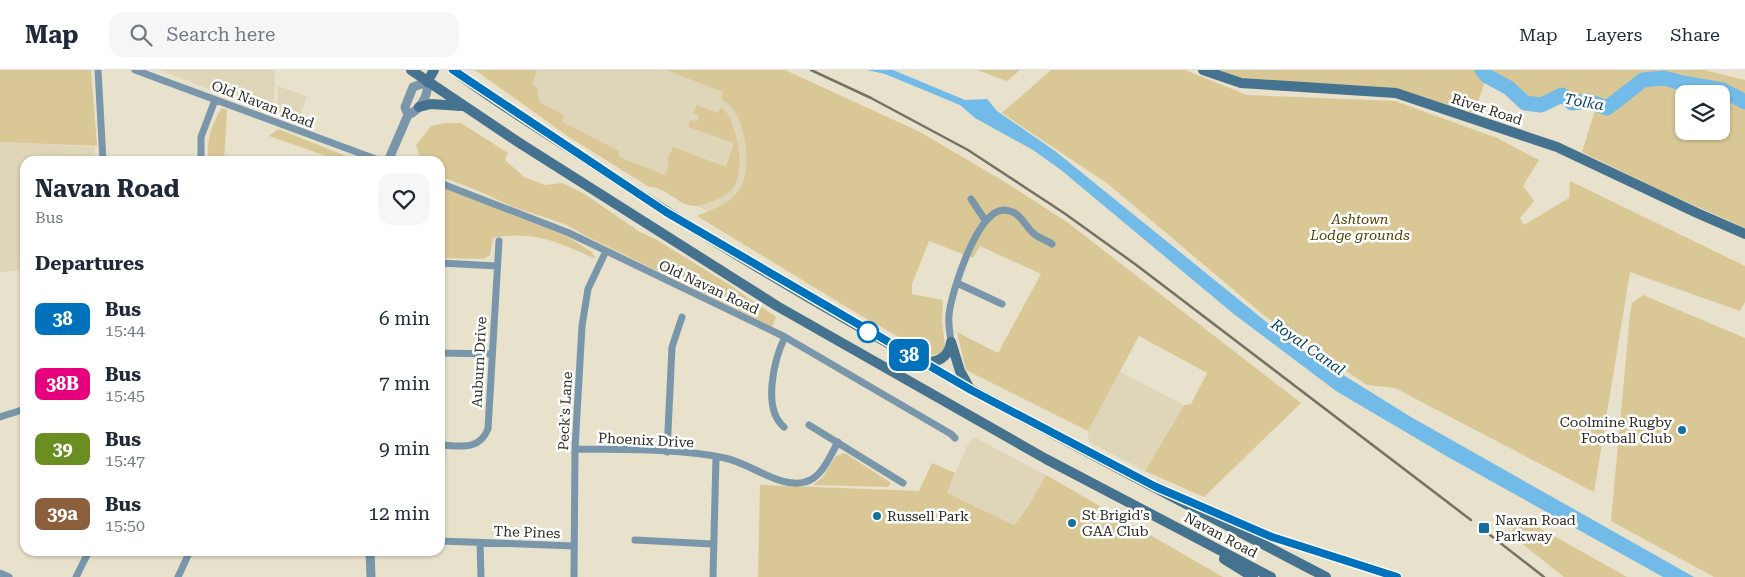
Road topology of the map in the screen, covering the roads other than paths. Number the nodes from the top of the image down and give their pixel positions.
1 (98, 70) edge
2 (136, 70) edge
3 (411, 70) edge
4 (434, 70) edge
5 (453, 70) edge
6 (1203, 70) edge
7 (463, 74) edge
8 (427, 82) junction
9 (215, 100) junction
10 (463, 106) junction
11 (419, 107) junction
12 (408, 115) junction
13 (103, 156) edge
14 (201, 156) edge
15 (367, 156) edge
16 (390, 156) edge
17 (445, 185) edge
18 (971, 199) dead end
19 (985, 220) junction
20 (1745, 234) edge
21 (499, 241) dead end
22 (1052, 244) dead end
23 (606, 251) junction
24 (445, 263) edge
25 (497, 266) junction
26 (957, 283) junction
27 (1002, 304) dead end
28 (682, 318) dead end
29 (785, 337) junction
30 (951, 342) junction
31 (445, 353) edge
32 (492, 354) junction
33 (921, 362) junction
34 (971, 390) junction
35 (20, 410) edge
36 (0, 417) edge
37 (809, 424) dead end
38 (784, 427) dead end
39 (955, 438) dead end
40 (838, 442) junction
41 (445, 445) edge
42 (576, 449) junction
43 (667, 452) junction
44 (716, 457) junction
45 (902, 483) dead end
46 (1156, 487) junction
47 (1125, 500) junction
48 (636, 540) dead end
49 (445, 541) edge
50 (480, 543) junction
51 (712, 544) junction
52 (574, 546) junction
53 (86, 556) edge
54 (188, 556) edge
55 (370, 556) edge
56 (0, 573) edge
57 (9, 577) edge
58 (76, 577) edge
59 (178, 577) edge
60 (371, 577) edge
61 (481, 577) edge
62 (574, 577) edge
63 (713, 577) edge
64 (1252, 577) edge
65 (1271, 577) edge
66 (1326, 577) edge
67 (1397, 577) edge

1 - 13 street
2 - 9 street, Old Navan Road
3 - 8 main road, Navan Road
4 - 8 main road
5 - 7 main road, Navan Road
6 - 20 main road, River Road
7 - 33 main road, Navan Road
8 - 10 main road, Navan Road
8 - 11 street
8 - 12 street
9 - 14 street
9 - 15 street, Old Navan Road
10 - 11 main road
10 - 47 main road, Navan Road
11 - 12 street
12 - 16 street
17 - 23 street, Old Navan Road
18 - 19 street
19 - 22 street
19 - 26 street
21 - 25 street, Auburn Drive
23 - 29 street, Old Navan Road
23 - 42 street, Peck's Lane
24 - 25 street
25 - 32 street, Auburn Drive
26 - 27 street
26 - 30 street
28 - 43 street
29 - 38 street
29 - 39 street, Old Navan Road
30 - 33 main road
30 - 34 main road
31 - 32 street
32 - 41 street, Auburn Drive
33 - 34 main road, Navan Road
34 - 46 main road, Navan Road
35 - 36 street
37 - 40 street
40 - 44 street, Phoenix Drive
40 - 45 street
42 - 43 street, Phoenix Drive
42 - 52 street, Peck's Lane
43 - 44 street, Phoenix Drive
44 - 51 street
46 - 66 main road, Navan Road
46 - 67 main road
47 - 64 main road
47 - 65 main road, Navan Road
48 - 51 street
49 - 50 street, The Pines
50 - 52 street, The Pines
50 - 61 street, The Pines
51 - 63 street
52 - 62 street, Peck's Lane
53 - 58 street
54 - 59 street
55 - 60 street
56 - 57 street

